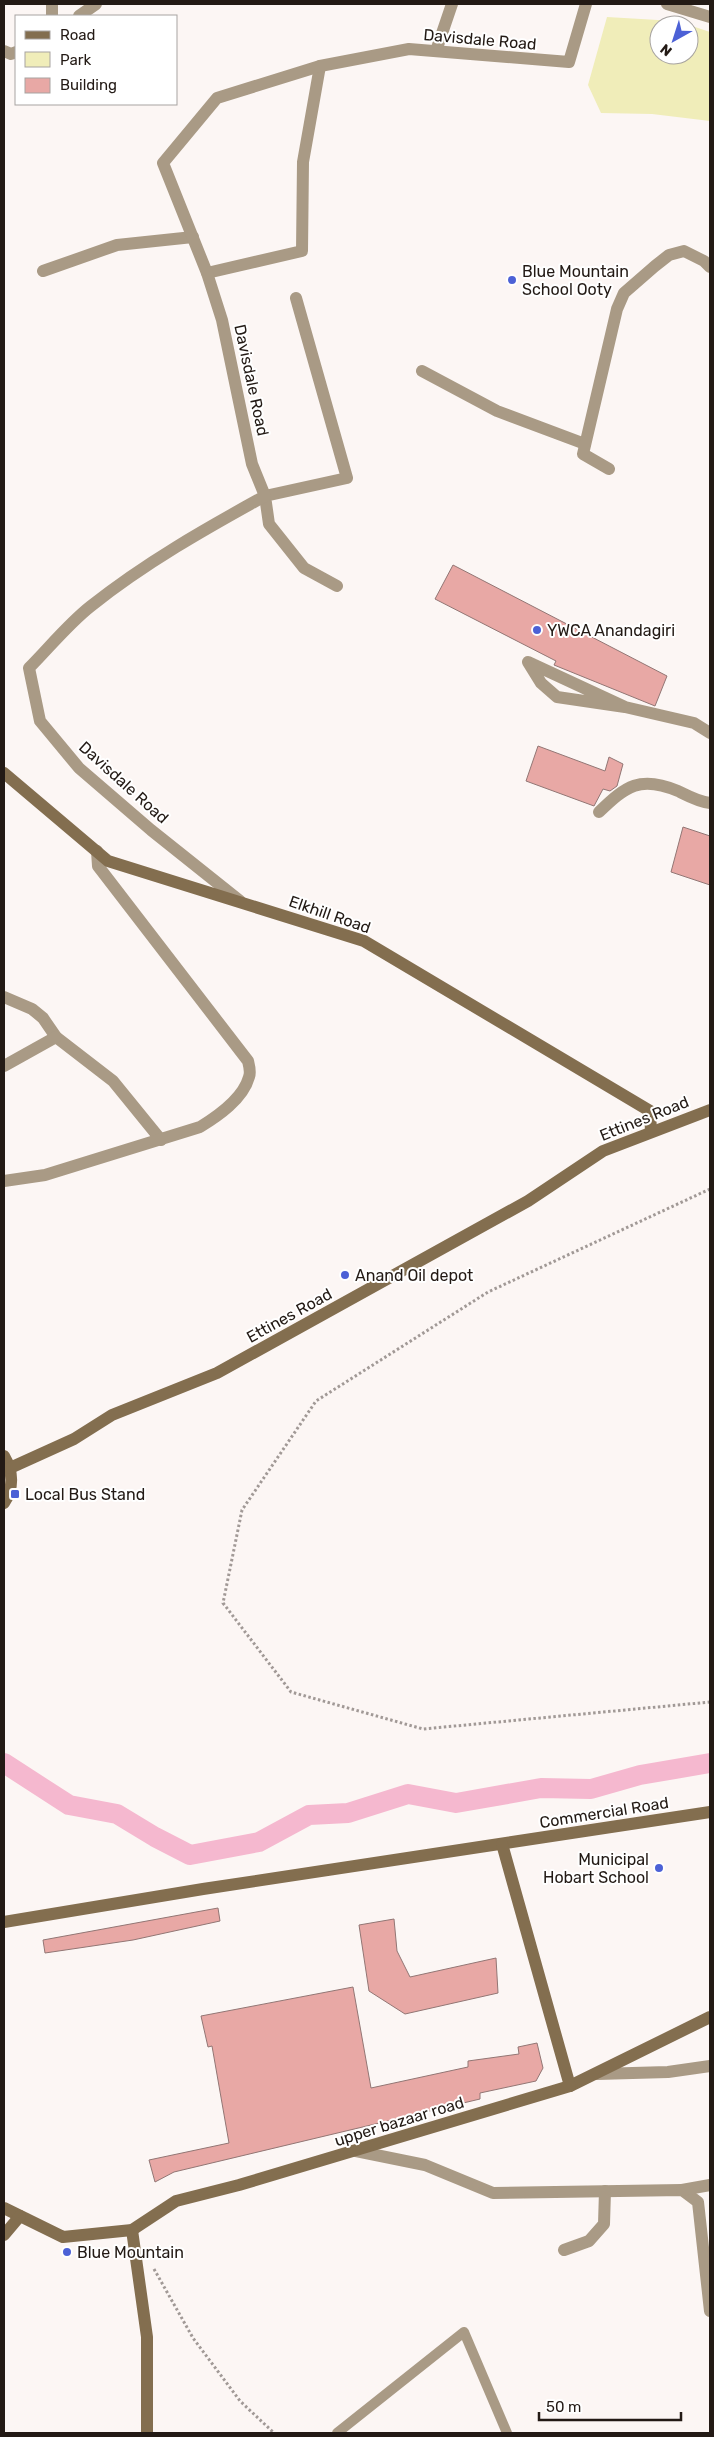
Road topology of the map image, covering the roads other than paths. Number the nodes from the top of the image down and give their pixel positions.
1 (96, 4) edge
2 (452, 4) edge
3 (586, 4) edge
4 (667, 4) edge
5 (80, 15) edge
6 (710, 17) edge
7 (436, 51) junction
8 (320, 66) junction
9 (193, 237) junction
10 (710, 267) edge
11 (43, 271) dead end
12 (207, 273) junction
13 (296, 298) dead end
14 (422, 370) dead end
15 (585, 444) junction
16 (609, 469) dead end
17 (266, 496) junction
18 (337, 586) dead end
19 (626, 707) junction
20 (710, 733) edge
21 (4, 773) edge
22 (710, 803) edge
23 (599, 812) dead end
24 (97, 851) junction
25 (240, 901) junction
26 (4, 997) edge
27 (56, 1037) junction
28 (4, 1066) edge
29 (710, 1110) edge
30 (652, 1131) junction
31 (161, 1140) junction
32 (4, 1181) edge
33 (4, 1456) edge
34 (10, 1468) junction
35 (4, 1503) edge
36 (710, 1812) edge
37 (502, 1844) junction
38 (4, 1922) edge
39 (710, 2017) edge
40 (710, 2066) edge
41 (597, 2074) junction
42 (570, 2086) junction
43 (356, 2151) junction
44 (710, 2185) edge
45 (682, 2190) junction
46 (604, 2191) junction
47 (4, 2208) edge
48 (20, 2216) junction
49 (132, 2230) junction
50 (4, 2235) edge
51 (564, 2250) dead end
52 (710, 2311) edge
53 (147, 2433) edge
54 (337, 2433) edge
55 (507, 2433) edge

1 - 5 street
2 - 7 street
3 - 7 street, Davisdale Road
4 - 6 street
7 - 8 street, Davisdale Road
8 - 9 street, Davisdale Road
8 - 12 street
9 - 11 street
9 - 12 street, Davisdale Road
10 - 15 street
12 - 17 street, Davisdale Road
13 - 17 street
14 - 15 street
15 - 16 street
17 - 18 street
17 - 25 street, Davisdale Road
19 - 19 street
19 - 20 street
21 - 24 street, Elkhill Road
22 - 23 street
24 - 25 street, Elkhill Road
24 - 31 street
25 - 30 street, Elkhill Road
26 - 27 street
27 - 28 street
27 - 31 street
29 - 30 street, Ettines Road
30 - 34 street, Ettines Road
31 - 32 street
33 - 34 street
34 - 35 street
36 - 37 street, Commercial Road
37 - 38 street, Commercial Road
37 - 42 street
39 - 41 street, upper bazaar road
40 - 41 street
41 - 42 street, upper bazaar road
42 - 43 street, upper bazaar road
43 - 46 street
43 - 49 street, upper bazaar road
44 - 45 street
45 - 46 street
45 - 52 street
46 - 51 street
47 - 48 street, upper bazaar road
48 - 49 street, upper bazaar road
48 - 50 street
49 - 53 street
54 - 55 lane

